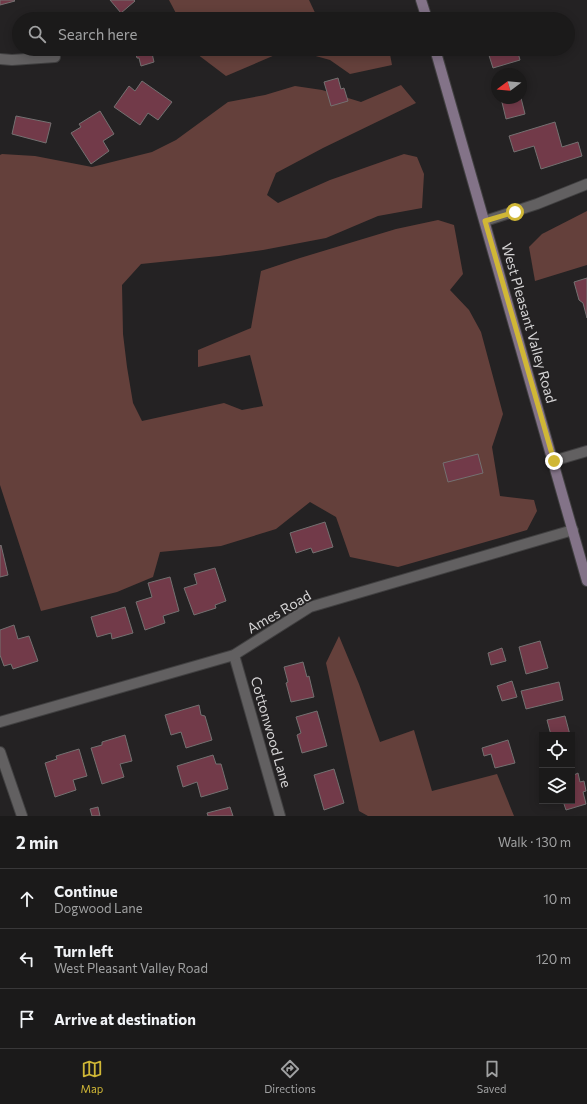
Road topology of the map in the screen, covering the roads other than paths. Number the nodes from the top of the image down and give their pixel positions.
1 (421, 0) edge
2 (425, 12) edge
3 (437, 56) edge
4 (55, 57) dead end
5 (0, 59) edge
6 (587, 184) edge
7 (485, 221) junction
8 (587, 451) edge
9 (554, 461) junction
10 (573, 530) junction
11 (587, 581) edge
12 (234, 655) junction
13 (0, 722) edge
14 (0, 752) edge
15 (22, 816) edge
16 (280, 816) edge

1 - 2 main road
3 - 7 main road, West Pleasant Valley Road
4 - 5 street
6 - 7 street
7 - 9 main road, West Pleasant Valley Road
8 - 9 street
9 - 10 main road, West Pleasant Valley Road
10 - 11 main road, West Pleasant Valley Road
10 - 12 street, Ames Road
12 - 13 street, Ames Road
12 - 16 street, Cottonwood Lane
14 - 15 street

